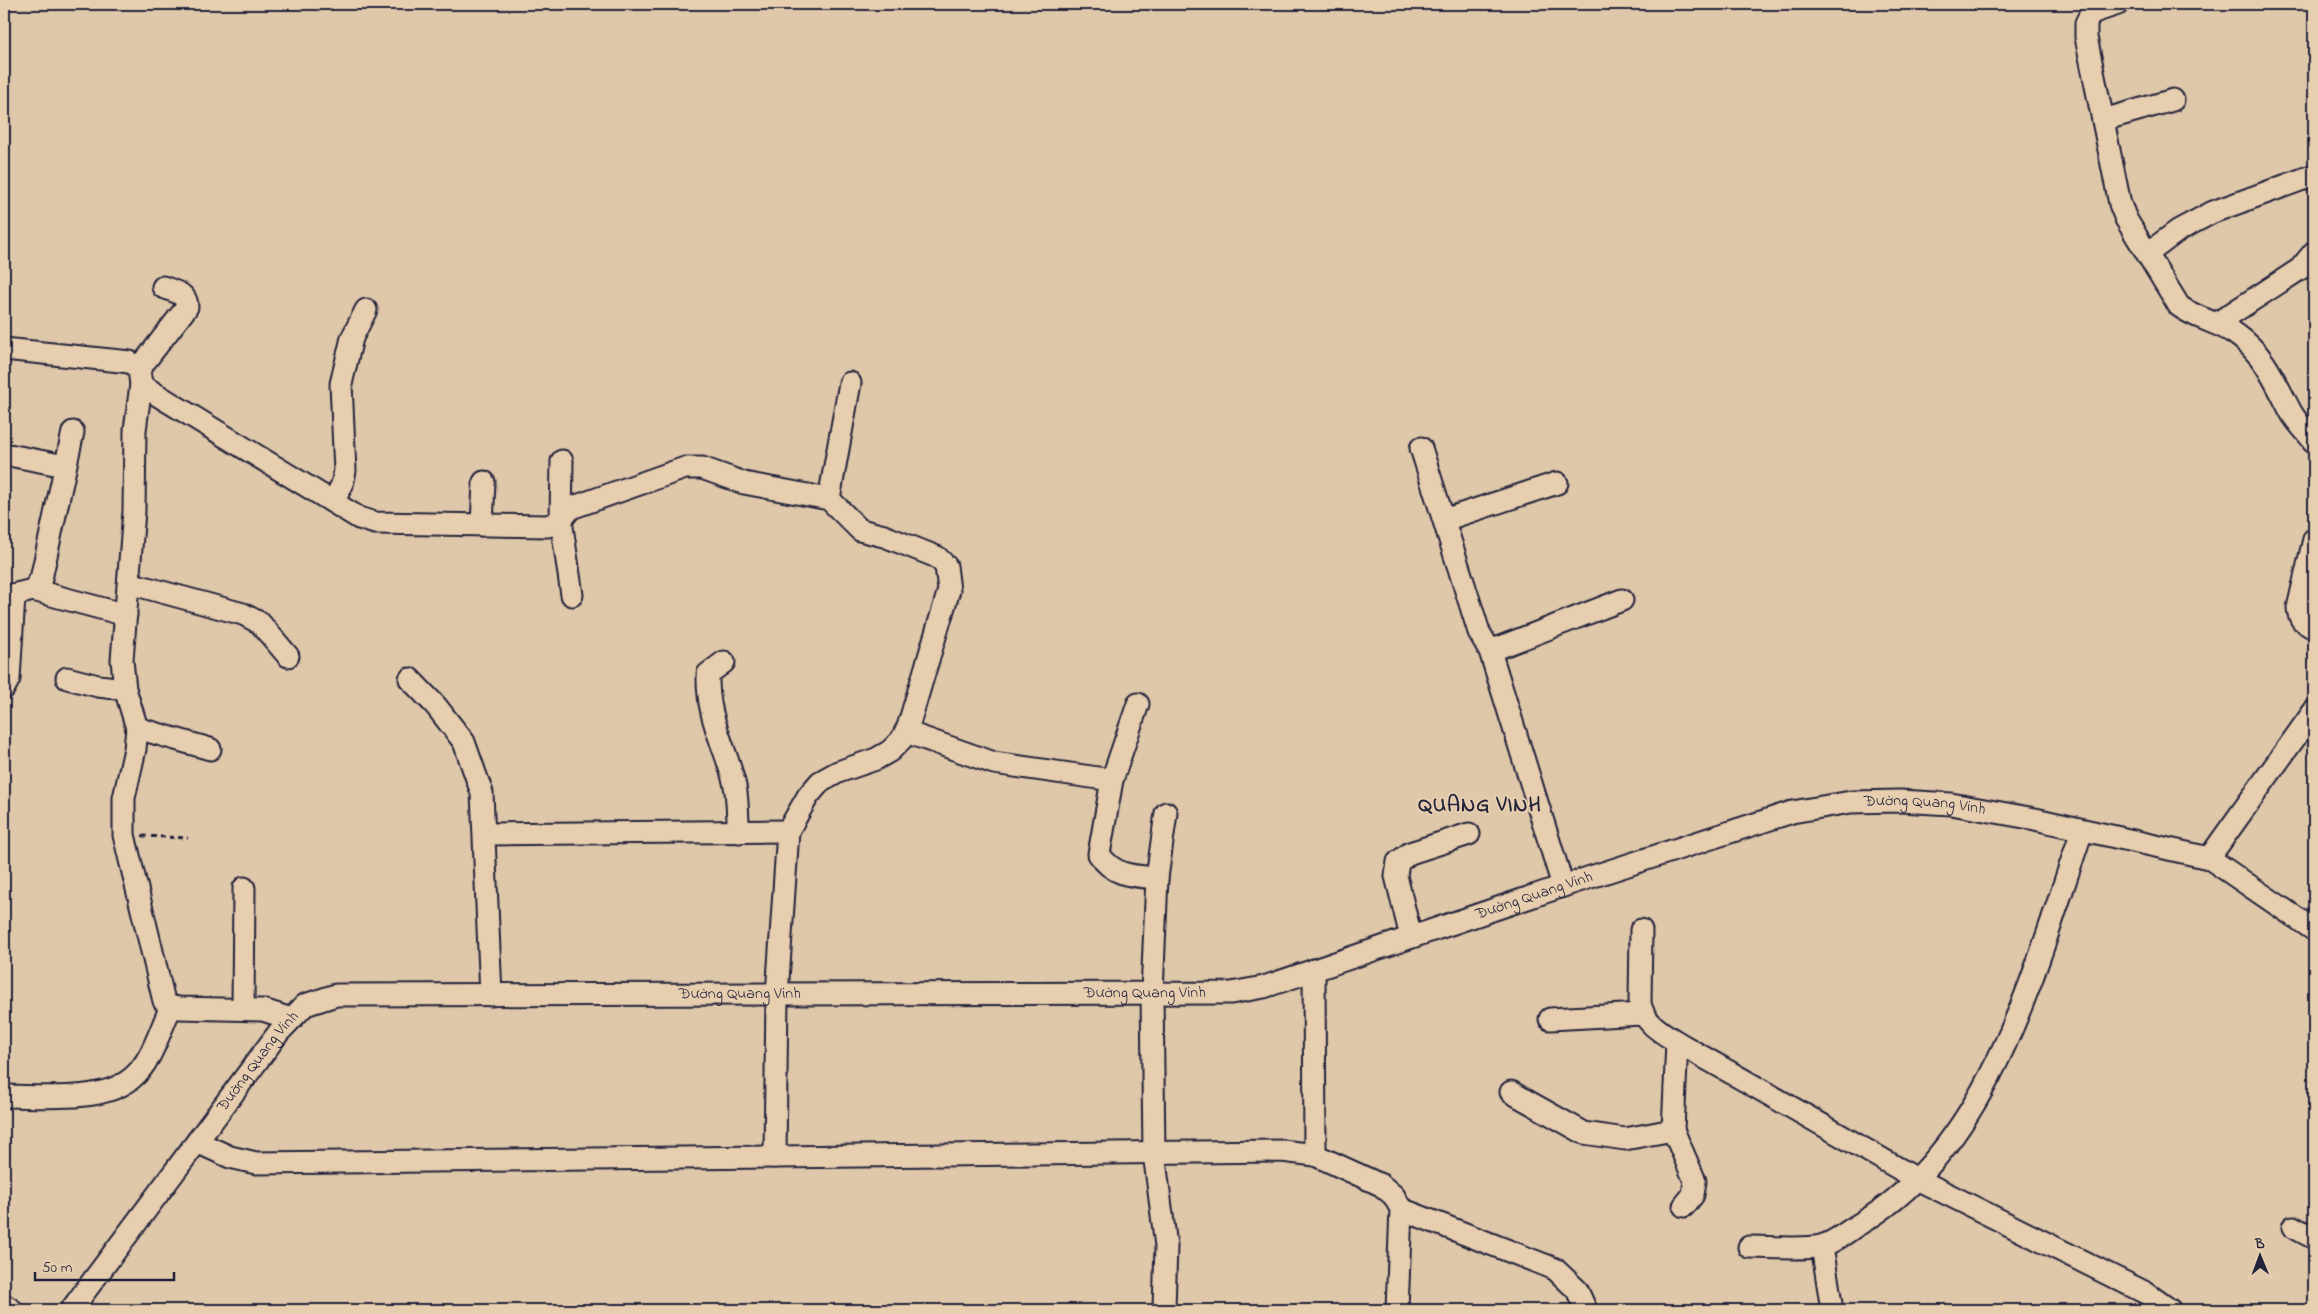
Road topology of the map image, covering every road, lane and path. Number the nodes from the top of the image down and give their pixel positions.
1 (2118, 4) edge
2 (2173, 100) dead end
3 (2103, 120) junction
4 (2314, 175) edge
5 (2314, 252) edge
6 (2148, 253) junction
7 (164, 287) dead end
8 (366, 310) dead end
9 (2217, 323) junction
10 (4, 349) edge
11 (140, 377) junction
12 (850, 383) dead end
13 (73, 432) dead end
14 (2314, 442) edge
15 (1421, 448) dead end
16 (4, 454) edge
17 (562, 461) dead end
18 (66, 466) junction
19 (484, 482) dead end
20 (1557, 483) dead end
21 (829, 499) junction
22 (333, 502) junction
23 (561, 520) junction
24 (1444, 520) junction
25 (482, 525) junction
26 (2314, 539) edge
27 (129, 583) junction
28 (17, 594) edge
29 (572, 595) dead end
30 (1622, 600) dead end
31 (126, 615) junction
32 (2314, 628) edge
33 (1490, 651) junction
34 (288, 656) dead end
35 (724, 662) dead end
36 (67, 678) dead end
37 (410, 679) dead end
38 (4, 688) edge
39 (125, 689) junction
40 (1138, 704) dead end
41 (2314, 711) edge
42 (137, 728) junction
43 (906, 732) junction
44 (210, 749) dead end
45 (1112, 780) junction
46 (1166, 813) dead end
47 (788, 831) junction
48 (2082, 831) junction
49 (738, 832) junction
50 (485, 834) junction
51 (1470, 834) dead end
52 (124, 835) junction
53 (188, 838) dead end
54 (2209, 858) junction
55 (1157, 878) junction
56 (1563, 886) junction
57 (244, 888) dead end
58 (1641, 930) dead end
59 (2314, 930) edge
60 (1411, 937) junction
61 (1314, 970) junction
62 (1152, 993) junction
63 (491, 995) junction
64 (777, 995) junction
65 (171, 1007) junction
66 (244, 1009) junction
67 (1642, 1014) junction
68 (291, 1019) junction
69 (1550, 1019) dead end
70 (1677, 1042) junction
71 (1511, 1092) dead end
72 (4, 1096) edge
73 (1672, 1130) junction
74 (196, 1142) junction
75 (1154, 1153) junction
76 (1316, 1155) junction
77 (775, 1157) junction
78 (1917, 1179) junction
79 (1684, 1206) dead end
80 (1400, 1209) junction
81 (2293, 1227) dead end
82 (2314, 1238) edge
83 (1822, 1246) junction
84 (1750, 1247) dead end
85 (4, 1305) edge
86 (1164, 1309) dead end
87 (12, 1310) edge
88 (71, 1310) edge
89 (1397, 1310) edge
90 (1586, 1310) edge
91 (1832, 1310) edge
92 (2170, 1310) edge

1 - 3 street
2 - 3 street
3 - 6 street
4 - 6 street
5 - 9 street
6 - 9 street
7 - 11 street
8 - 22 street
9 - 14 street
10 - 11 street
11 - 22 street
11 - 27 street
12 - 21 street
13 - 18 street
15 - 24 street
16 - 18 street
17 - 23 street
18 - 28 street
19 - 25 street
20 - 24 street
21 - 23 street
21 - 43 street
22 - 25 street
23 - 25 street
23 - 29 street
24 - 33 street
26 - 32 street
27 - 31 street
27 - 34 street
28 - 31 street
28 - 38 street
30 - 33 street
31 - 39 street
33 - 56 street
35 - 49 street
36 - 39 street
37 - 50 street
39 - 42 street
40 - 45 street
41 - 54 street
42 - 44 street
42 - 52 street
43 - 45 street
43 - 47 street
45 - 55 street
46 - 55 street
47 - 49 street
47 - 64 street
48 - 54 street, Đường Quang Vinh
48 - 56 street, Đường Quang Vinh
48 - 78 street
49 - 50 street
50 - 63 street
51 - 60 street
52 - 53 path
52 - 65 street
54 - 59 street, Đường Quang Vinh
55 - 62 street
56 - 60 street, Đường Quang Vinh
57 - 66 street
58 - 67 street
60 - 61 street, Đường Quang Vinh
61 - 62 street, Đường Quang Vinh
61 - 76 street
62 - 64 street, Đường Quang Vinh
62 - 75 street
63 - 64 street, Đường Quang Vinh
63 - 68 street, Đường Quang Vinh
64 - 77 street
65 - 66 street
65 - 72 street
66 - 68 street
67 - 69 street
67 - 70 street
68 - 74 street, Đường Quang Vinh
70 - 73 street
70 - 78 street
71 - 73 street
73 - 79 street
74 - 77 street
74 - 88 street, Đường Quang Vinh
75 - 76 street
75 - 77 street
75 - 86 street
76 - 80 street
78 - 83 street
78 - 92 street
80 - 89 street
80 - 90 street
81 - 82 street
83 - 84 street
83 - 91 street
85 - 87 street

